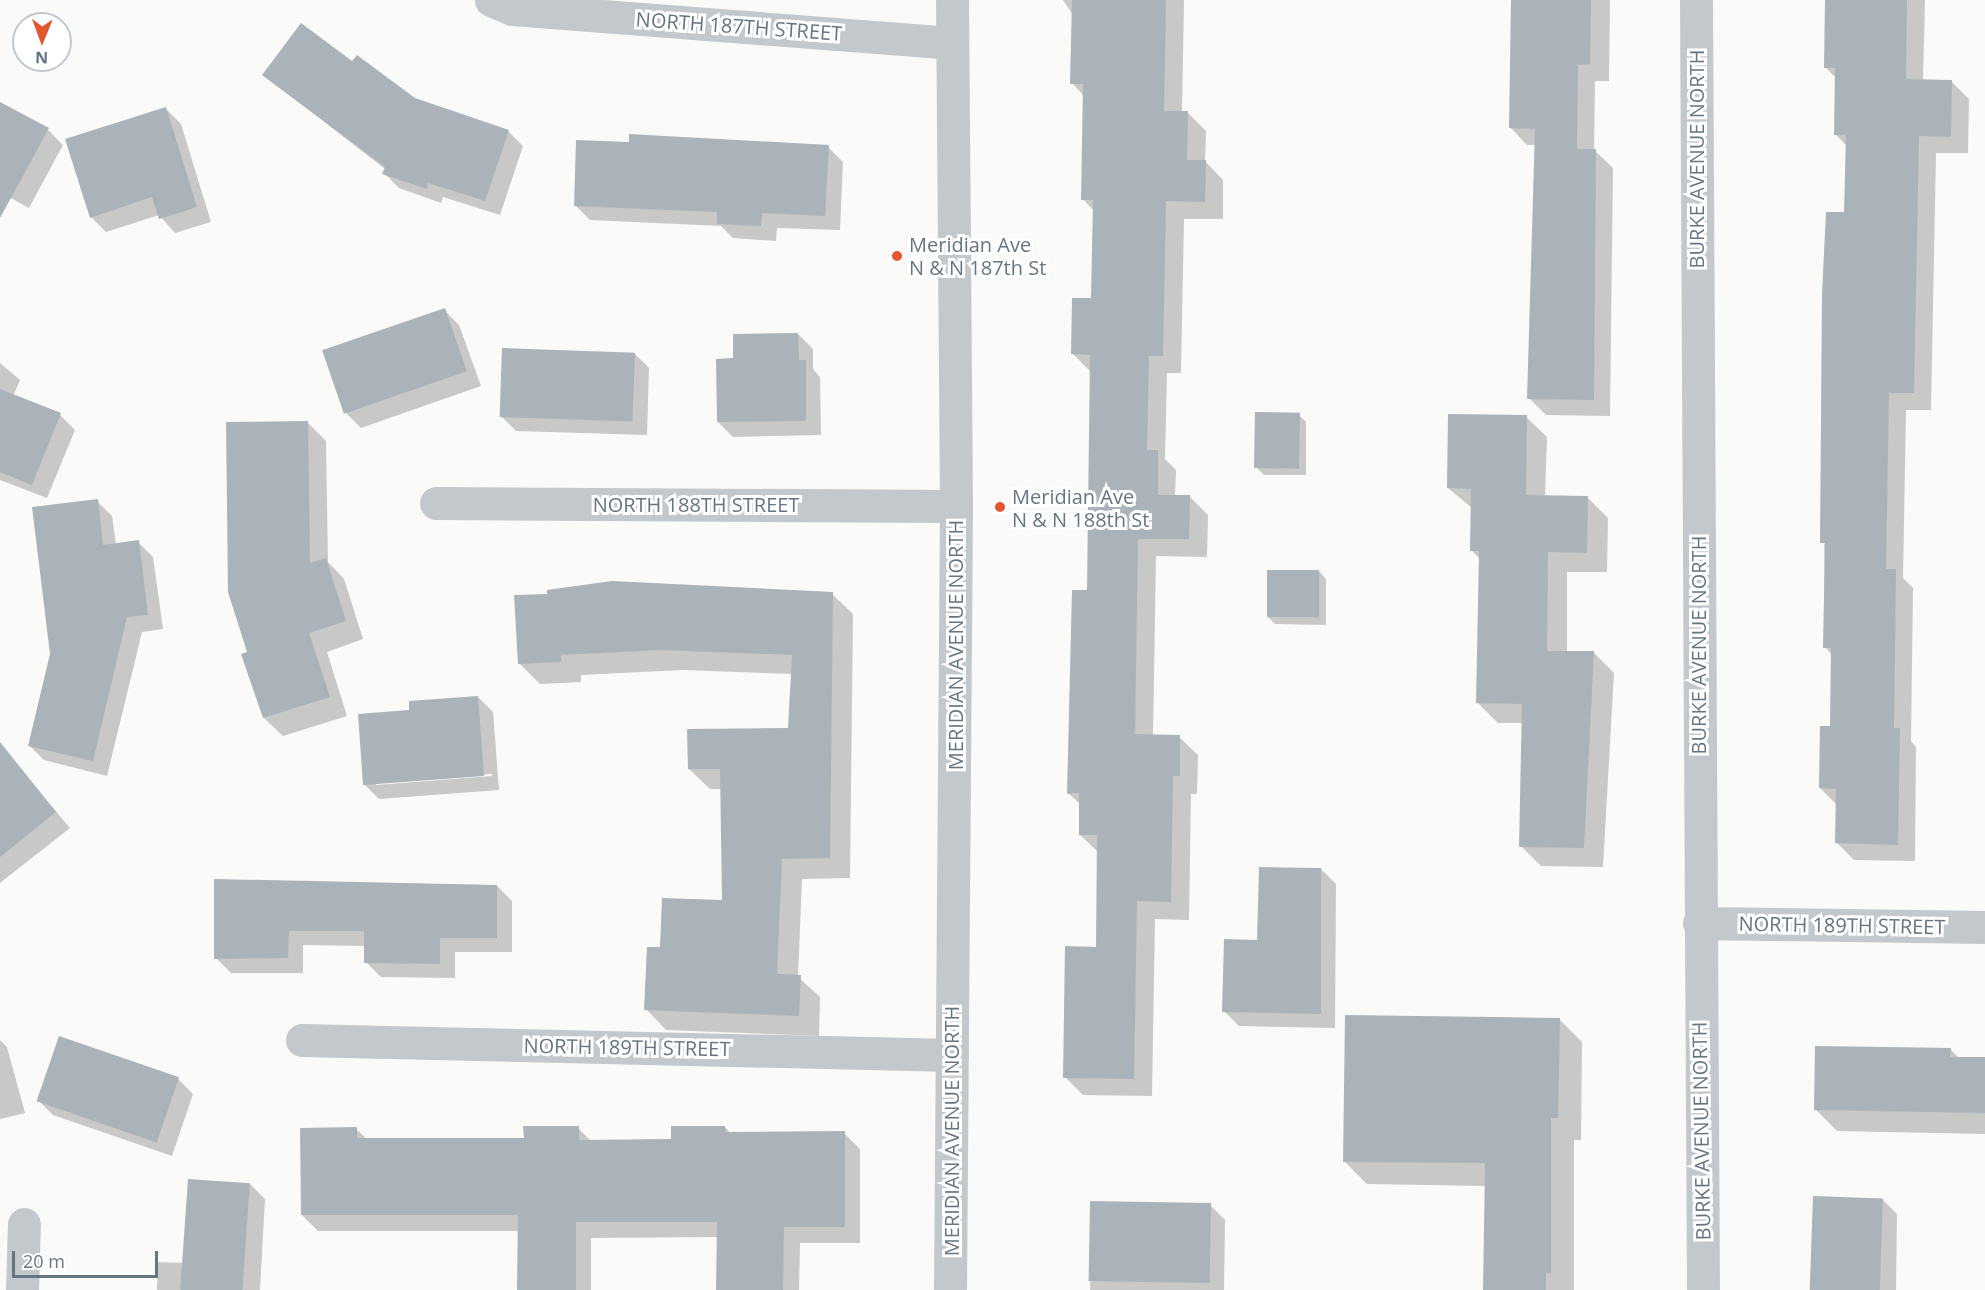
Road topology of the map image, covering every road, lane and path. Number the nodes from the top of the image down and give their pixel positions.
1 (491, 0) edge
2 (952, 0) edge
3 (1696, 0) edge
4 (952, 43) junction
5 (436, 503) dead end
6 (956, 506) junction
7 (1699, 923) junction
8 (1985, 927) edge
9 (302, 1040) dead end
10 (952, 1055) junction
11 (24, 1224) dead end
12 (22, 1290) edge
13 (950, 1290) edge
14 (1703, 1290) edge

1 - 4 street, NORTH 187TH STREET
2 - 4 street, MERIDIAN AVENUE NORTH
3 - 7 street, BURKE AVENUE NORTH
4 - 6 street, MERIDIAN AVENUE NORTH
5 - 6 street, NORTH 188TH STREET
6 - 10 street, MERIDIAN AVENUE NORTH
7 - 8 street, NORTH 189TH STREET
7 - 14 street, BURKE AVENUE NORTH
9 - 10 street, NORTH 189TH STREET
10 - 13 street, MERIDIAN AVENUE NORTH
11 - 12 street

